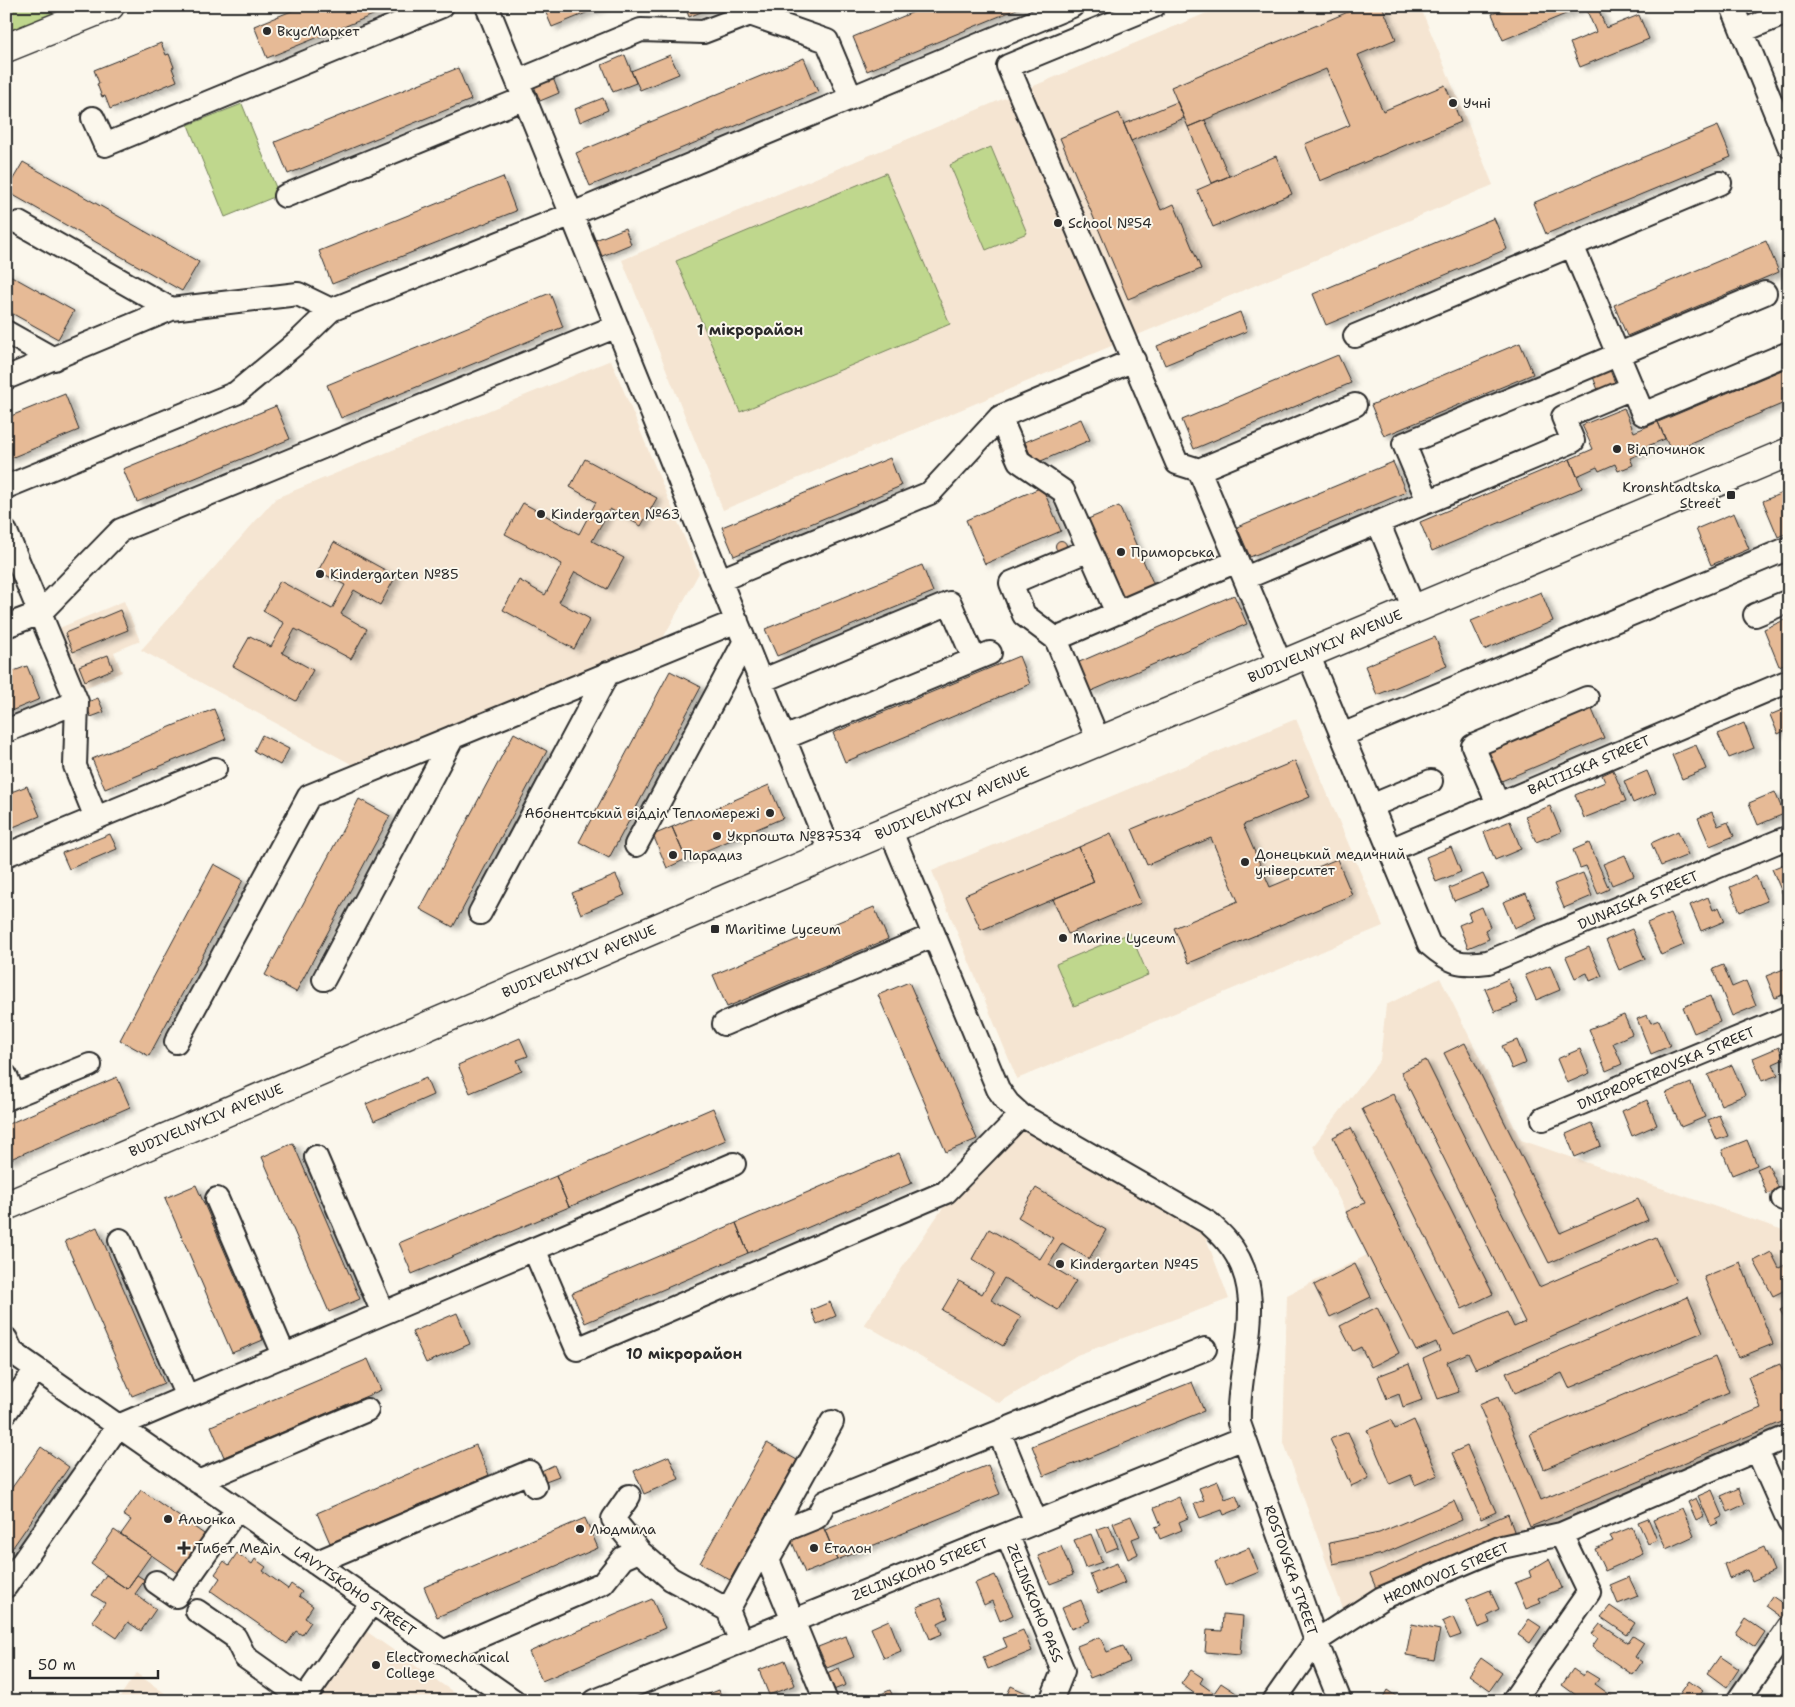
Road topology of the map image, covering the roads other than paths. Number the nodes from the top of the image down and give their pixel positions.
1 (110, 6) edge
2 (442, 6) edge
3 (487, 6) edge
4 (1072, 6) edge
5 (1154, 6) edge
6 (1732, 6) edge
7 (749, 10) edge
8 (1789, 12) edge
9 (1742, 31) junction
10 (6, 48) edge
11 (521, 89) junction
12 (851, 98) junction
13 (93, 118) dead end
14 (1789, 146) edge
15 (1720, 183) dead end
16 (285, 196) dead end
17 (572, 214) junction
18 (19, 223) dead end
19 (1572, 245) junction
20 (1765, 293) dead end
21 (171, 309) junction
22 (331, 310) junction
23 (617, 326) junction
24 (6, 332) edge
25 (1355, 336) dead end
26 (1789, 353) edge
27 (1618, 354) junction
28 (54, 358) junction
29 (1134, 360) junction
30 (6, 378) edge
31 (1632, 388) junction
32 (1355, 405) dead end
33 (1000, 416) junction
34 (1789, 452) edge
35 (1199, 470) junction
36 (6, 487) edge
37 (1428, 501) junction
38 (1378, 522) junction
39 (6, 532) edge
40 (1789, 548) edge
41 (1089, 550) junction
42 (1241, 570) junction
43 (720, 580) junction
44 (1789, 601) edge
45 (1414, 609) junction
46 (40, 613) junction
47 (1117, 613) junction
48 (1755, 615) dead end
49 (6, 626) edge
50 (741, 631) junction
51 (1056, 639) junction
52 (1308, 654) junction
53 (1281, 665) junction
54 (608, 673) junction
55 (761, 681) junction
56 (1789, 681) edge
57 (1587, 698) dead end
58 (77, 702) junction
59 (6, 731) edge
60 (1342, 735) junction
61 (453, 737) junction
62 (784, 738) junction
63 (1098, 742) junction
64 (215, 769) dead end
65 (1431, 781) dead end
66 (1498, 804) junction
67 (1371, 806) junction
68 (96, 818) junction
69 (890, 829) junction
70 (1789, 838) edge
71 (636, 845) dead end
72 (1390, 850) junction
73 (831, 854) junction
74 (6, 855) edge
75 (480, 913) dead end
76 (934, 934) junction
77 (324, 979) dead end
78 (1789, 1017) edge
79 (724, 1024) dead end
80 (176, 1042) dead end
81 (90, 1065) dead end
82 (9, 1090) edge
83 (1021, 1115) junction
84 (1543, 1119) dead end
85 (316, 1157) dead end
86 (734, 1164) dead end
87 (217, 1199) dead end
88 (6, 1206) edge
89 (120, 1240) dead end
90 (534, 1249) junction
91 (383, 1313) junction
92 (6, 1339) edge
93 (1205, 1349) dead end
94 (284, 1355) junction
95 (36, 1369) junction
96 (187, 1397) junction
97 (367, 1410) dead end
98 (6, 1412) edge
99 (832, 1422) dead end
100 (118, 1426) junction
101 (999, 1432) junction
102 (1789, 1436) edge
103 (1244, 1438) junction
104 (1757, 1450) junction
105 (198, 1482) junction
106 (535, 1486) dead end
107 (629, 1496) dead end
108 (237, 1509) junction
109 (1036, 1522) junction
110 (1789, 1522) edge
111 (1006, 1534) junction
112 (1561, 1534) junction
113 (639, 1551) junction
114 (315, 1563) junction
115 (156, 1582) dead end
116 (6, 1586) edge
117 (372, 1602) junction
118 (728, 1610) junction
119 (197, 1611) dead end
120 (793, 1620) junction
121 (1789, 1628) edge
122 (1316, 1641) junction
123 (740, 1642) junction
124 (443, 1652) junction
125 (514, 1701) edge
126 (595, 1701) edge
127 (826, 1701) edge
128 (1051, 1701) edge
129 (1274, 1701) edge
130 (1340, 1701) edge
131 (1513, 1701) edge
132 (1738, 1701) edge

1 - 10 main road
2 - 13 street
3 - 11 street
4 - 12 street
5 - 29 street
6 - 9 street
7 - 11 street
7 - 12 street
8 - 9 street
9 - 14 street
11 - 16 street
11 - 17 street
12 - 17 street
15 - 19 street
17 - 22 street
17 - 23 street
18 - 21 street
19 - 25 street
19 - 27 street
20 - 27 street
21 - 22 street
21 - 28 street
22 - 36 street
23 - 43 street
23 - 46 street
24 - 28 street
26 - 31 street
27 - 31 street
27 - 37 street
28 - 30 street
29 - 33 street
29 - 35 street
31 - 37 street
32 - 35 street
33 - 41 street
33 - 43 street
34 - 45 main road, BUDIVELNYKIV AVENUE
35 - 42 street
37 - 38 street
38 - 42 street
38 - 45 street
39 - 46 street
40 - 60 street
41 - 47 street
41 - 51 street
42 - 47 street
42 - 53 street
43 - 50 street
44 - 48 street
45 - 52 main road, BUDIVELNYKIV AVENUE
46 - 49 street
46 - 58 street
47 - 51 street
50 - 54 street
50 - 55 street
50 - 71 street
51 - 63 street
52 - 53 main road, BUDIVELNYKIV AVENUE
52 - 60 street, DUNAISKA STREET
53 - 63 main road, BUDIVELNYKIV AVENUE
54 - 61 street
54 - 75 street
55 - 62 street
55 - 62 street
56 - 66 street, BALTIISKA STREET
57 - 66 street
58 - 59 street
58 - 68 street
60 - 67 street, DUNAISKA STREET
61 - 77 street
61 - 80 street
62 - 73 street
63 - 69 main road, BUDIVELNYKIV AVENUE
64 - 68 street
65 - 67 street
66 - 72 street, BALTIISKA STREET
67 - 72 street, DUNAISKA STREET
68 - 74 street
69 - 73 main road, BUDIVELNYKIV AVENUE
69 - 76 street, ROSTOVSKA STREET
70 - 72 street, DUNAISKA STREET
73 - 88 main road, BUDIVELNYKIV AVENUE
76 - 79 street
76 - 83 street, ROSTOVSKA STREET
78 - 84 street, DNIPROPETROVSKA STREET
81 - 82 street
83 - 90 street
83 - 103 street, ROSTOVSKA STREET
85 - 91 street
86 - 90 street
87 - 94 street
89 - 96 street
90 - 91 street
91 - 94 street
92 - 95 street, LAVYTSKOHO STREET
93 - 101 street
94 - 96 street
95 - 98 street
95 - 100 street, LAVYTSKOHO STREET
96 - 100 street
97 - 105 street
99 - 118 street
100 - 105 street, LAVYTSKOHO STREET
100 - 116 street
101 - 109 street
101 - 120 street
102 - 104 street, HROMOVOI STREET
103 - 109 street, ZELINSKOHO STREET
103 - 122 street, ROSTOVSKA STREET
104 - 110 street
104 - 112 street, HROMOVOI STREET
105 - 108 street, LAVYTSKOHO STREET
106 - 114 street
107 - 113 street
108 - 114 street, LAVYTSKOHO STREET
108 - 115 street
109 - 111 street, ZELINSKOHO STREET
111 - 120 street, ZELINSKOHO STREET
111 - 128 street, ZELINSKOHO PASS
112 - 122 street, HROMOVOI STREET
112 - 131 street
113 - 118 street
113 - 124 street
114 - 117 street, LAVYTSKOHO STREET
117 - 119 street
117 - 124 street, LAVYTSKOHO STREET
118 - 123 street
120 - 123 street, ZELINSKOHO STREET
120 - 127 street
121 - 132 street
122 - 129 street, HROMOVOI STREET
122 - 130 street, ROSTOVSKA STREET
123 - 126 street, ZELINSKOHO STREET
124 - 125 street, LAVYTSKOHO STREET

